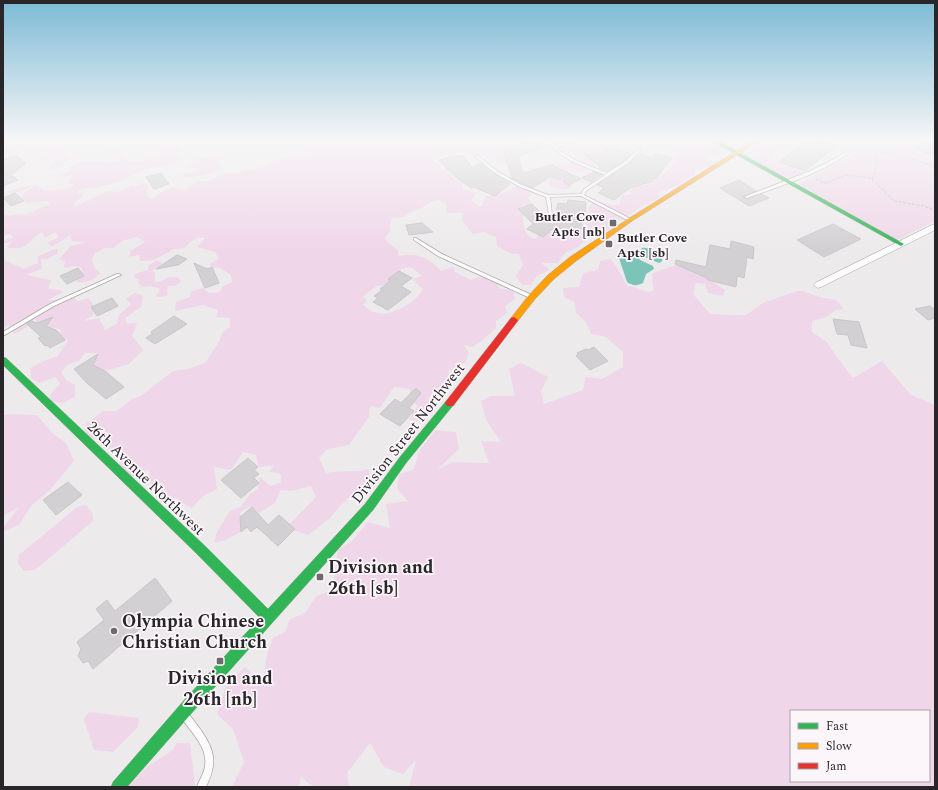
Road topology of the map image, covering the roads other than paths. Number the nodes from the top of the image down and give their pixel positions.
1 (505, 177) edge
2 (602, 177) edge
3 (701, 177) edge
4 (780, 177) edge
5 (801, 177) edge
6 (790, 182) junction
7 (582, 195) junction
8 (548, 196) junction
9 (746, 197) dead end
10 (550, 214) dead end
11 (630, 220) junction
12 (935, 227) edge
13 (415, 239) dead end
14 (901, 244) junction
15 (119, 275) dead end
16 (818, 285) dead end
17 (532, 297) junction
18 (3, 334) edge
19 (3, 360) edge
20 (269, 618) junction
21 (183, 713) junction
22 (118, 787) edge
23 (201, 787) edge

1 - 8 lane
2 - 7 lane
3 - 11 street, Division Street Northwest
4 - 6 street
5 - 6 lane
6 - 9 lane
6 - 14 street
7 - 8 lane
7 - 11 lane
8 - 10 lane
11 - 17 street, Division Street Northwest
12 - 14 street
13 - 17 lane
14 - 16 street
15 - 18 lane
17 - 20 street, Division Street Northwest
19 - 20 street, 26th Avenue Northwest
20 - 21 street, Division Street Northwest
21 - 22 street, Division Street Northwest
21 - 23 lane

